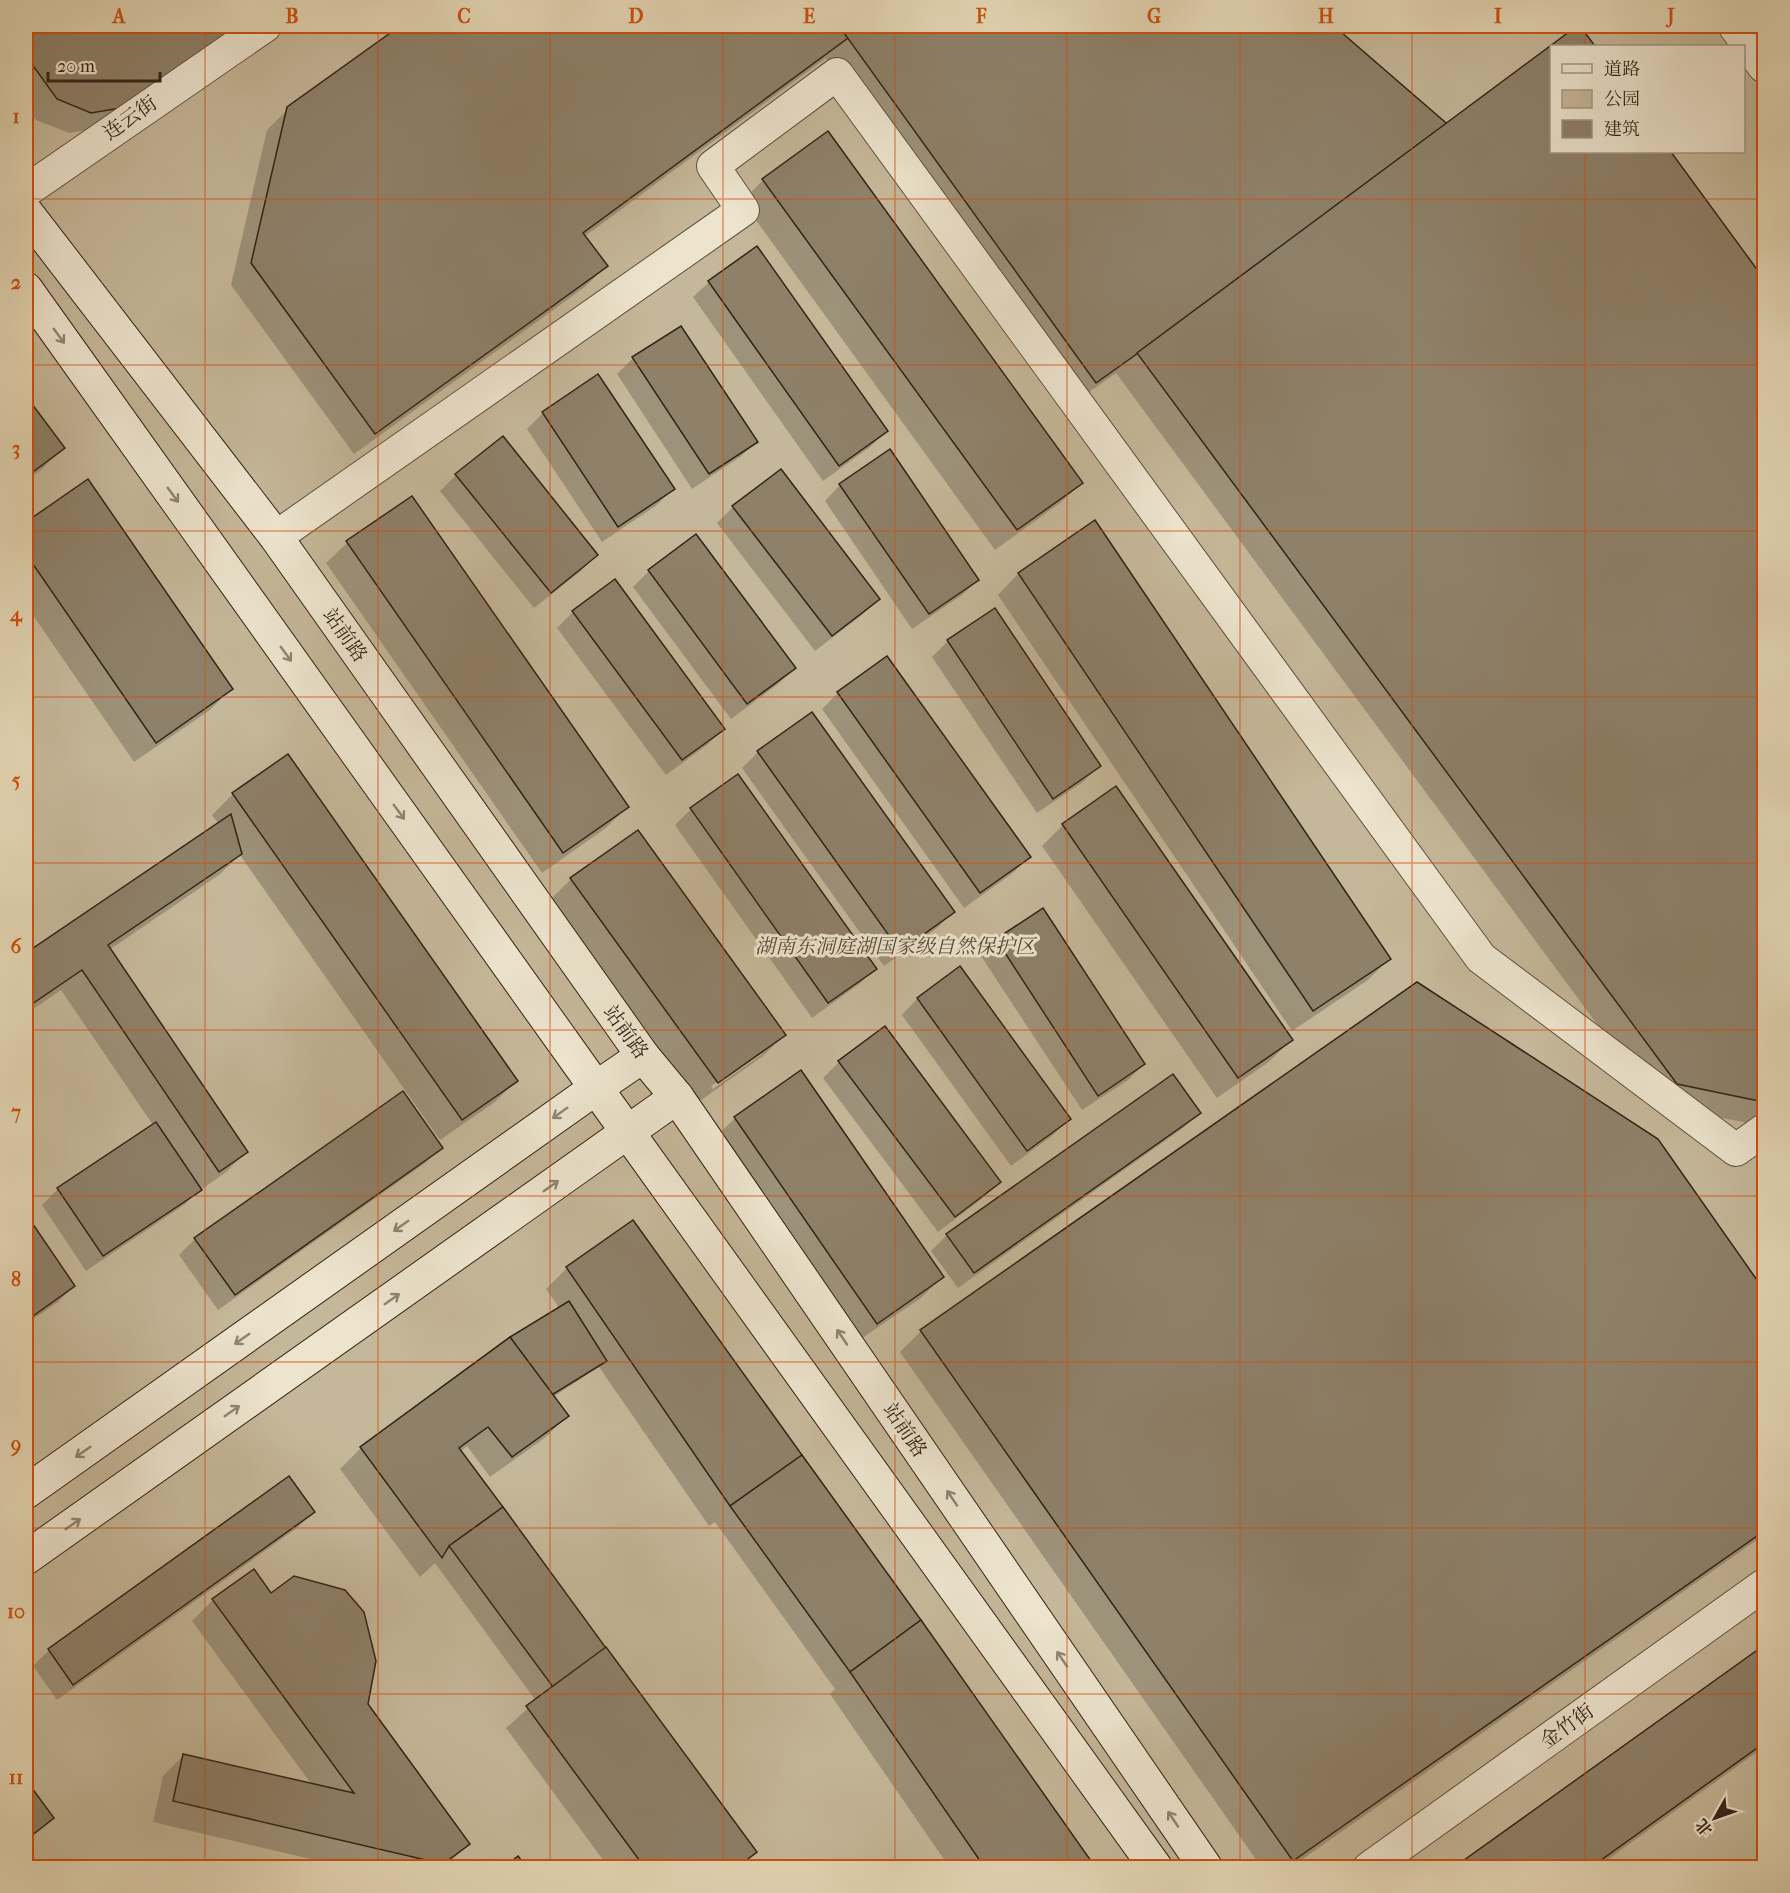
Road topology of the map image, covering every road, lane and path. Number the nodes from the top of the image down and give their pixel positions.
1 (265, 26) edge
2 (1735, 26) edge
3 (1764, 66) edge
4 (26, 191) edge
5 (26, 212) edge
6 (26, 289) edge
7 (276, 537) junction
8 (643, 1056) junction
9 (596, 1088) junction
10 (676, 1097) junction
11 (1764, 1130) edge
12 (628, 1131) junction
13 (26, 1492) edge
14 (26, 1558) edge
15 (1764, 1585) edge
16 (1156, 1868) edge
17 (1206, 1868) edge
18 (1369, 1868) edge

1 - 4 street, 连云街
2 - 3 main road
5 - 7 main road, 站前路
6 -> 9 main road
7 - 8 main road, 站前路
7 - 11 street
8 - 9 main road
8 - 10 main road, 站前路
9 - 12 main road
9 -> 13 main road
10 - 12 main road
17 -> 10 main road, 站前路
14 -> 12 main road
12 - 16 main road
15 - 18 street, 金竹街

